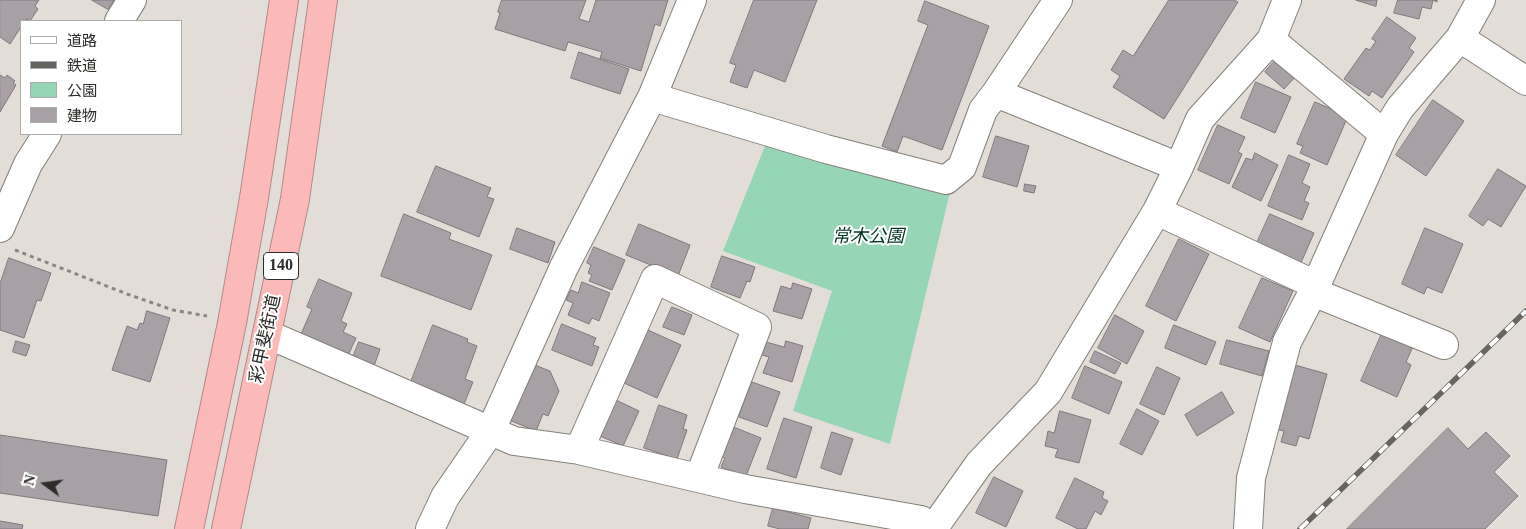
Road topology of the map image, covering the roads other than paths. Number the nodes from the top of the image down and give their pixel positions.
1 (132, 0) edge
2 (284, 0) edge
3 (323, 0) edge
4 (692, 0) edge
5 (1058, 0) edge
6 (1287, 0) edge
7 (1481, 0) edge
8 (120, 20) edge
9 (1460, 38) junction
10 (1271, 40) junction
11 (1526, 81) edge
12 (996, 93) junction
13 (652, 97) junction
14 (1384, 134) junction
15 (46, 135) edge
16 (1179, 167) junction
17 (1157, 211) junction
18 (4, 238) edge
19 (1315, 288) junction
20 (267, 334) junction
21 (1444, 345) dead end
22 (491, 430) junction
23 (579, 450) junction
24 (699, 478) junction
25 (189, 529) edge
26 (226, 529) edge
27 (430, 529) edge
28 (934, 529) edge
29 (1248, 529) edge

1 - 8 street
2 - 25 highway, 彩甲斐街道 / 140
3 - 20 highway, 彩甲斐街道 / 140
4 - 13 street
5 - 12 street
6 - 10 street
7 - 9 street
9 - 11 street
9 - 14 street
10 - 14 street
10 - 16 street
12 - 13 street
12 - 16 street
13 - 22 street
14 - 19 street
15 - 18 street
16 - 17 street
17 - 19 street
17 - 28 street
19 - 21 street
19 - 29 street
20 - 22 street
20 - 26 highway, 彩甲斐街道 / 140
22 - 23 street
22 - 27 street
23 - 24 street
23 - 24 street
24 - 28 street

